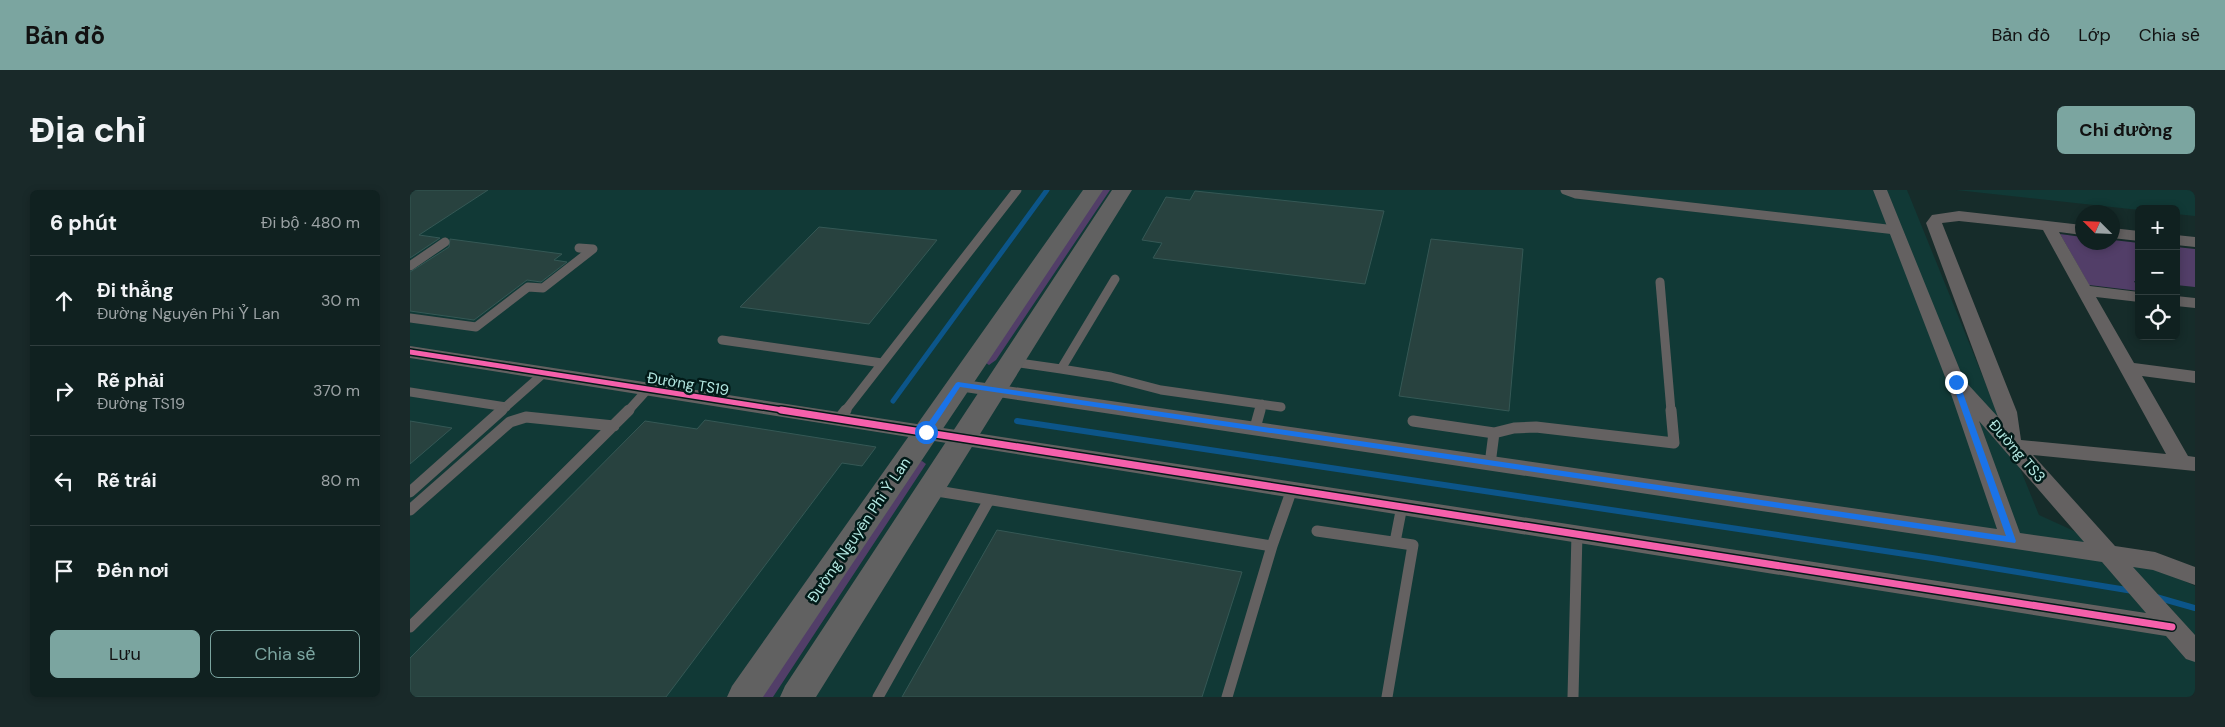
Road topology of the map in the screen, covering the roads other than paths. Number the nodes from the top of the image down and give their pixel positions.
1 (1017, 190) edge
2 (1093, 190) edge
3 (1122, 190) edge
4 (1565, 190) edge
5 (1880, 190) edge
6 (2048, 226) junction
7 (2075, 229) edge
8 (1896, 230) junction
9 (2120, 234) edge
10 (2135, 236) edge
11 (2180, 240) edge
12 (445, 242) dead end
13 (2195, 242) edge
14 (579, 248) dead end
15 (410, 266) edge
16 (1115, 279) dead end
17 (1660, 282) dead end
18 (2084, 290) junction
19 (2135, 296) edge
20 (2180, 301) edge
21 (2195, 303) edge
22 (410, 318) edge
23 (722, 340) dead end
24 (410, 352) edge
25 (1012, 362) junction
26 (882, 364) junction
27 (2128, 368) junction
28 (1062, 369) junction
29 (544, 374) junction
30 (2195, 377) edge
31 (1956, 382) junction
32 (958, 385) junction
33 (647, 390) junction
34 (994, 390) junction
35 (410, 392) edge
36 (1262, 404) junction
37 (506, 407) junction
38 (1281, 407) dead end
39 (838, 418) junction
40 (1413, 420) dead end
41 (614, 426) junction
42 (1255, 428) junction
43 (926, 432) junction
44 (1494, 433) junction
45 (964, 437) junction
46 (2012, 446) junction
47 (2188, 463) edge
48 (1490, 464) junction
49 (1292, 488) junction
50 (930, 490) junction
51 (410, 492) edge
52 (989, 500) junction
53 (1402, 506) junction
54 (410, 510) edge
55 (1317, 531) dead end
56 (1577, 533) junction
57 (2012, 541) junction
58 (1395, 542) junction
59 (1272, 546) junction
60 (2109, 556) junction
61 (2195, 576) edge
62 (410, 627) edge
63 (2172, 627) junction
64 (2195, 652) edge
65 (744, 697) edge
66 (797, 697) edge
67 (878, 697) edge
68 (1226, 697) edge
69 (1387, 697) edge
70 (1573, 697) edge

1 - 26 lane
2 - 32 main road, Đường Nguyên Phi Ỷ Lan
3 - 25 main road
4 - 8 lane
5 - 8 street, Đường TS3
6 - 7 street
6 - 18 street
6 - 46 street
8 - 31 street, Đường TS3
9 - 10 street
11 - 13 street
12 - 15 lane
14 - 22 lane
16 - 28 lane
17 - 44 lane
18 - 19 street
18 - 27 street
20 - 21 street
23 - 26 lane
24 - 29 street, Đường TS19
25 - 28 lane
25 - 34 main road
26 - 39 lane
27 - 30 street
27 - 47 street
28 - 36 lane
29 - 33 street, Đường TS19
29 - 37 lane
31 - 46 street, Đường TS3
31 - 57 street
32 - 34 street
32 - 43 main road, Đường Nguyên Phi Ỷ Lan
33 - 39 street, Đường TS19
33 - 41 lane
34 - 42 street
34 - 45 main road
35 - 37 lane
36 - 38 lane
36 - 42 lane
37 - 51 lane
39 - 43 street, Đường TS19
40 - 44 lane
41 - 54 lane
41 - 62 lane
42 - 48 street
43 - 45 street, Đường TS19
43 - 65 main road, Đường Nguyên Phi Ỷ Lan
44 - 48 lane
45 - 49 street, Đường TS19
45 - 50 main road
46 - 47 street
46 - 60 street, Đường TS3
48 - 57 street
49 - 53 street, Đường TS19
49 - 59 lane
50 - 52 lane
50 - 66 main road
52 - 59 lane
52 - 67 lane
53 - 56 street, Đường TS19
53 - 58 lane
55 - 58 lane
56 - 63 street, Đường TS19
56 - 70 lane
57 - 60 street
58 - 69 lane
59 - 68 lane
60 - 61 street
60 - 63 street, Đường TS3
63 - 64 street, Đường TS3

